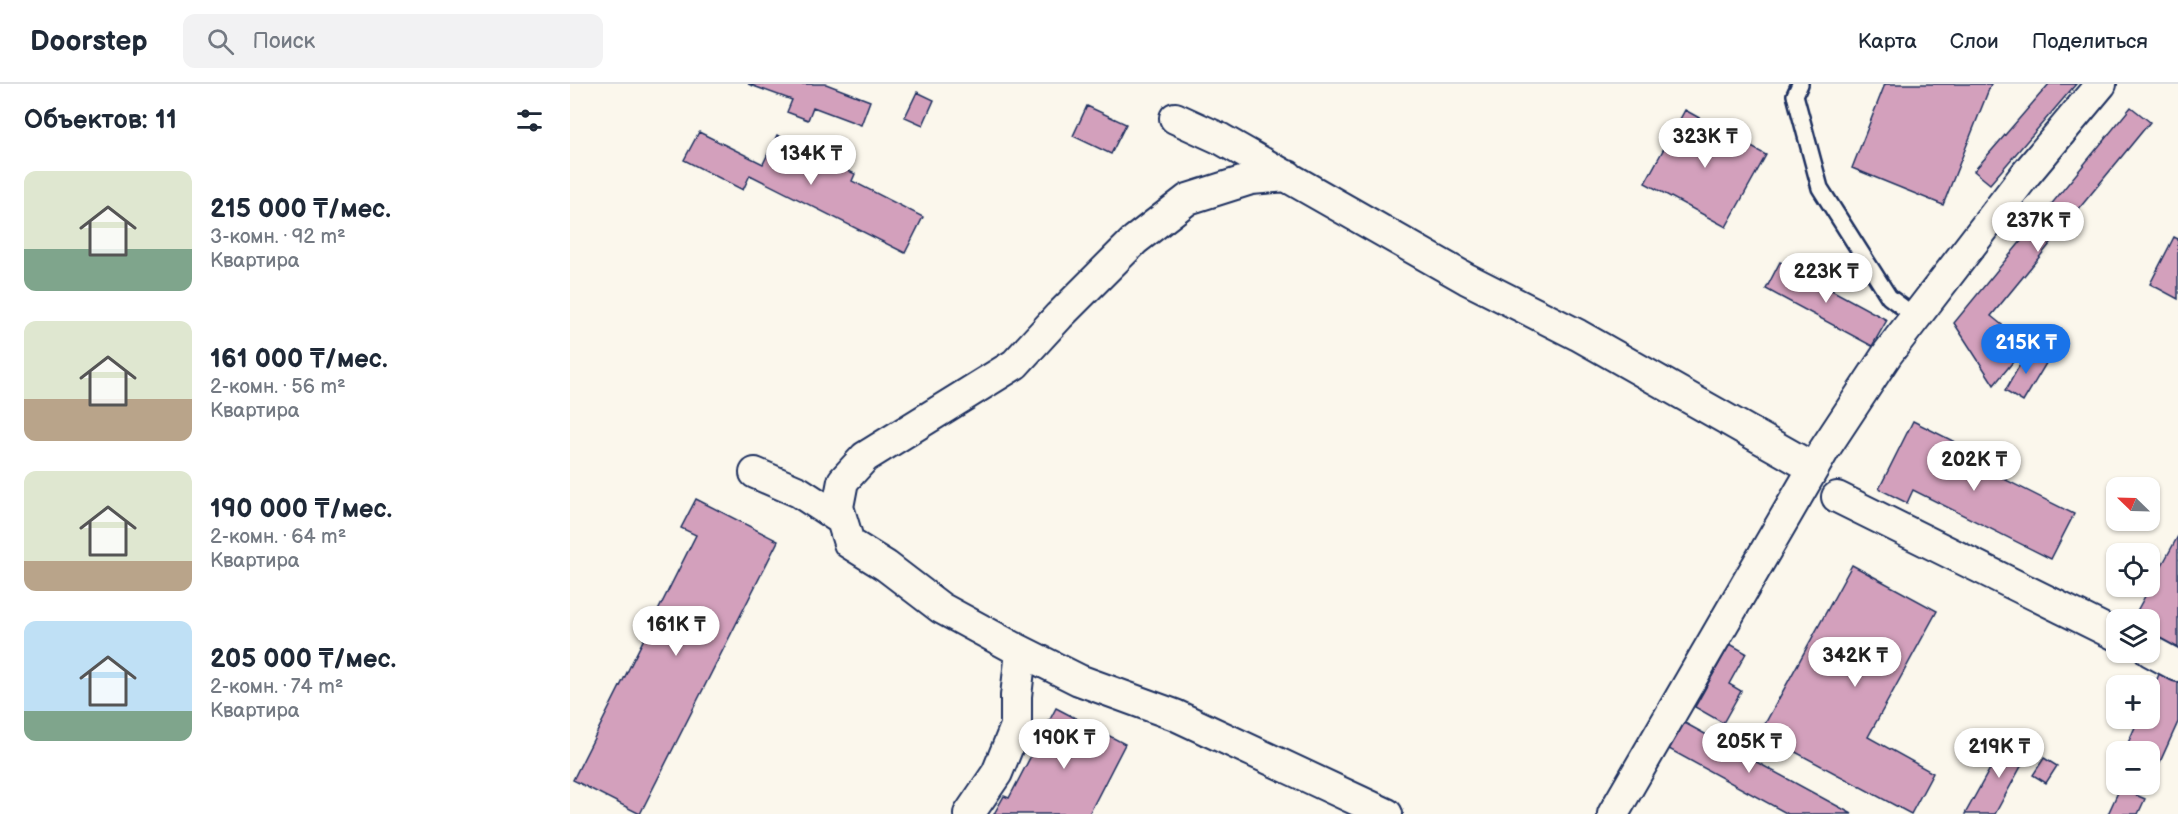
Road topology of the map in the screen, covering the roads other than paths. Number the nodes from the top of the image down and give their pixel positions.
1 (1800, 84) edge
2 (2101, 84) edge
3 (1175, 118) dead end
4 (1288, 176) junction
5 (1916, 317) junction
6 (1813, 468) junction
7 (755, 473) dead end
8 (1838, 497) dead end
9 (842, 520) junction
10 (2106, 630) edge
11 (1021, 652) junction
12 (2160, 656) edge
13 (2178, 666) edge
14 (969, 814) edge
15 (1387, 814) edge
16 (1613, 814) edge

1 - 5 lane
2 - 5 street
3 - 4 street
4 - 6 street
4 - 9 street
5 - 6 street
6 - 16 street
7 - 9 street
8 - 10 street
9 - 11 street
11 - 14 street
11 - 15 street
12 - 13 street

